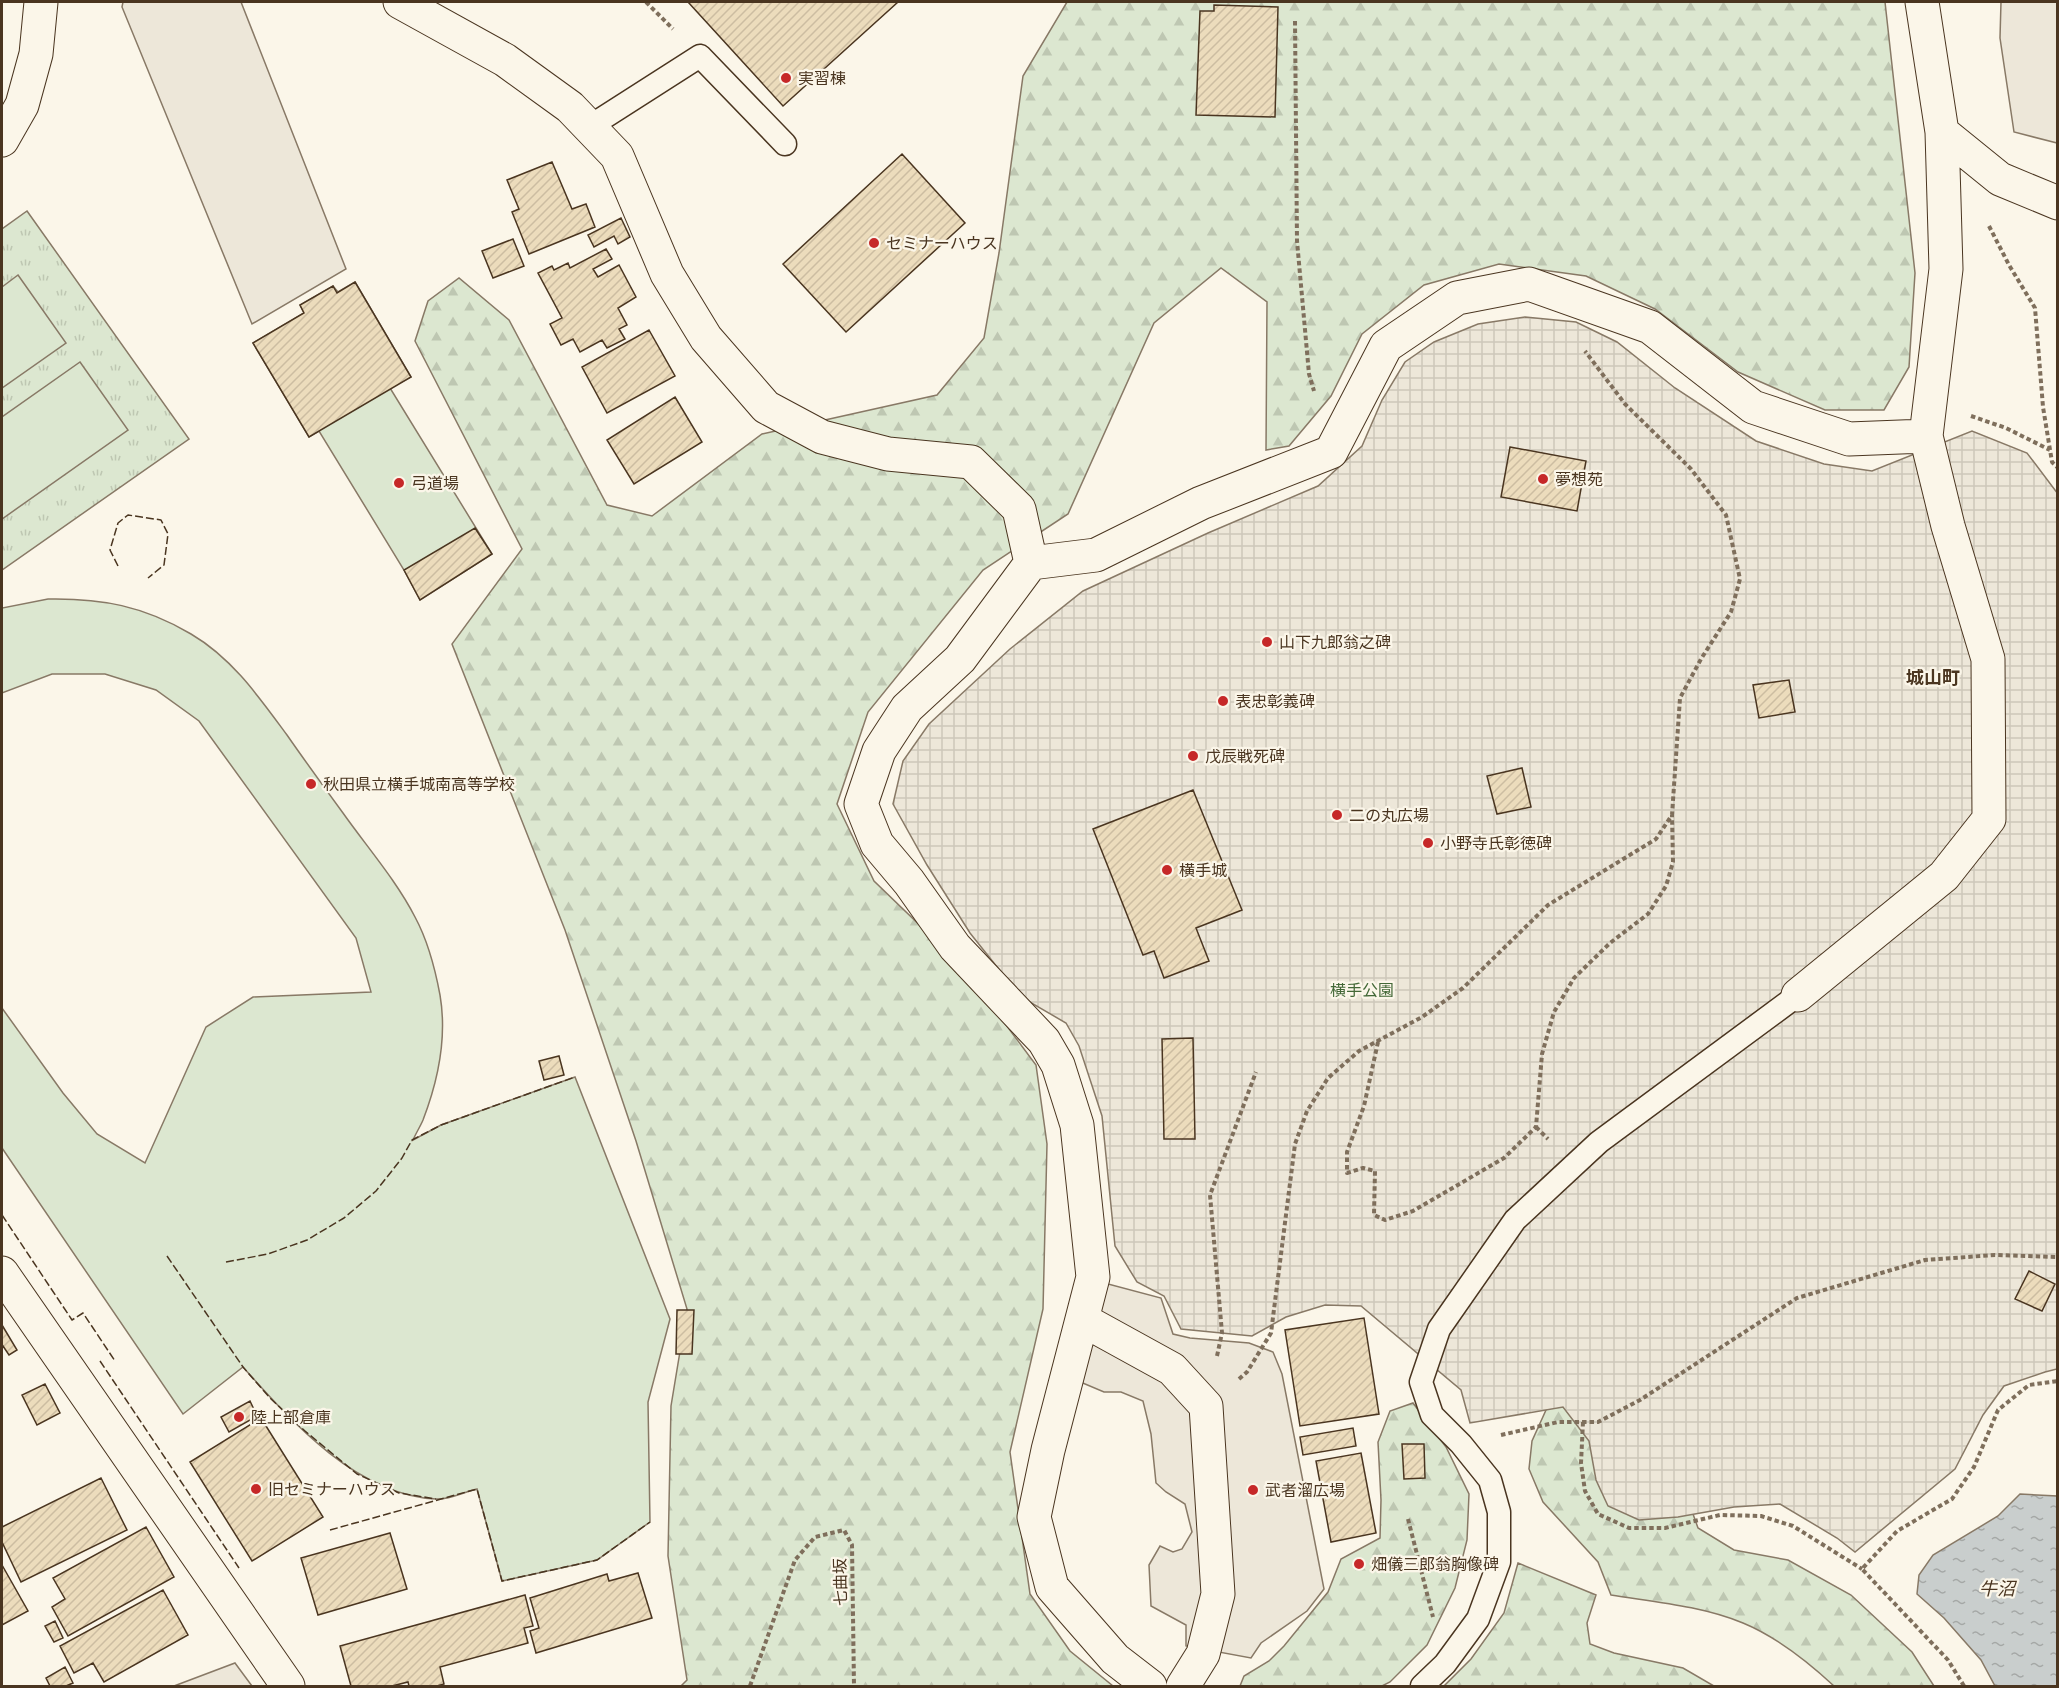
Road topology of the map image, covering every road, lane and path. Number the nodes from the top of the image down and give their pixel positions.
1 (41, 2) edge
2 (400, 2) edge
3 (1922, 2) edge
4 (1295, 21) dead end
5 (589, 127) junction
6 (1942, 132) junction
7 (2, 140) edge
8 (785, 144) dead end
9 (2058, 203) edge
10 (1988, 224) dead end
11 (1585, 350) dead end
12 (1930, 403) junction
13 (1926, 436) junction
14 (2050, 450) junction
15 (1331, 452) junction
16 (2058, 468) edge
17 (1031, 563) junction
18 (1672, 815) junction
19 (1798, 995) joint
20 (1378, 1041) junction
21 (1256, 1072) dead end
22 (2058, 1257) edge
23 (2, 1273) edge
24 (1083, 1320) junction
25 (2058, 1380) edge
26 (1206, 1406) junction
27 (1583, 1422) junction
28 (1461, 1444) junction
29 (1407, 1519) dead end
30 (1862, 1569) junction
31 (1445, 1664) junction
32 (288, 1686) edge
33 (750, 1686) edge
34 (854, 1686) edge
35 (1150, 1686) edge
36 (1183, 1686) edge
37 (1422, 1686) edge
38 (1964, 1686) edge

1 - 7 street
2 - 5 street
3 - 6 street
4 - 15 path
5 - 8 lane
5 - 17 street
6 - 9 street
6 - 12 street
10 - 14 path
11 - 18 path
12 - 13 street
12 - 14 path
13 - 15 street
13 - 19 street
14 - 16 path
15 - 17 street
17 - 24 street
18 - 20 path
18 - 20 path
19 - 28 lane
20 - 26 path
21 - 26 path
22 - 27 path
23 - 32 street
24 - 26 street
24 - 35 street
25 - 30 path
26 - 36 street
27 - 28 path
27 - 30 path
28 - 31 lane
29 - 31 path
30 - 38 path
31 - 37 lane
33 - 34 path, 七曲坂

